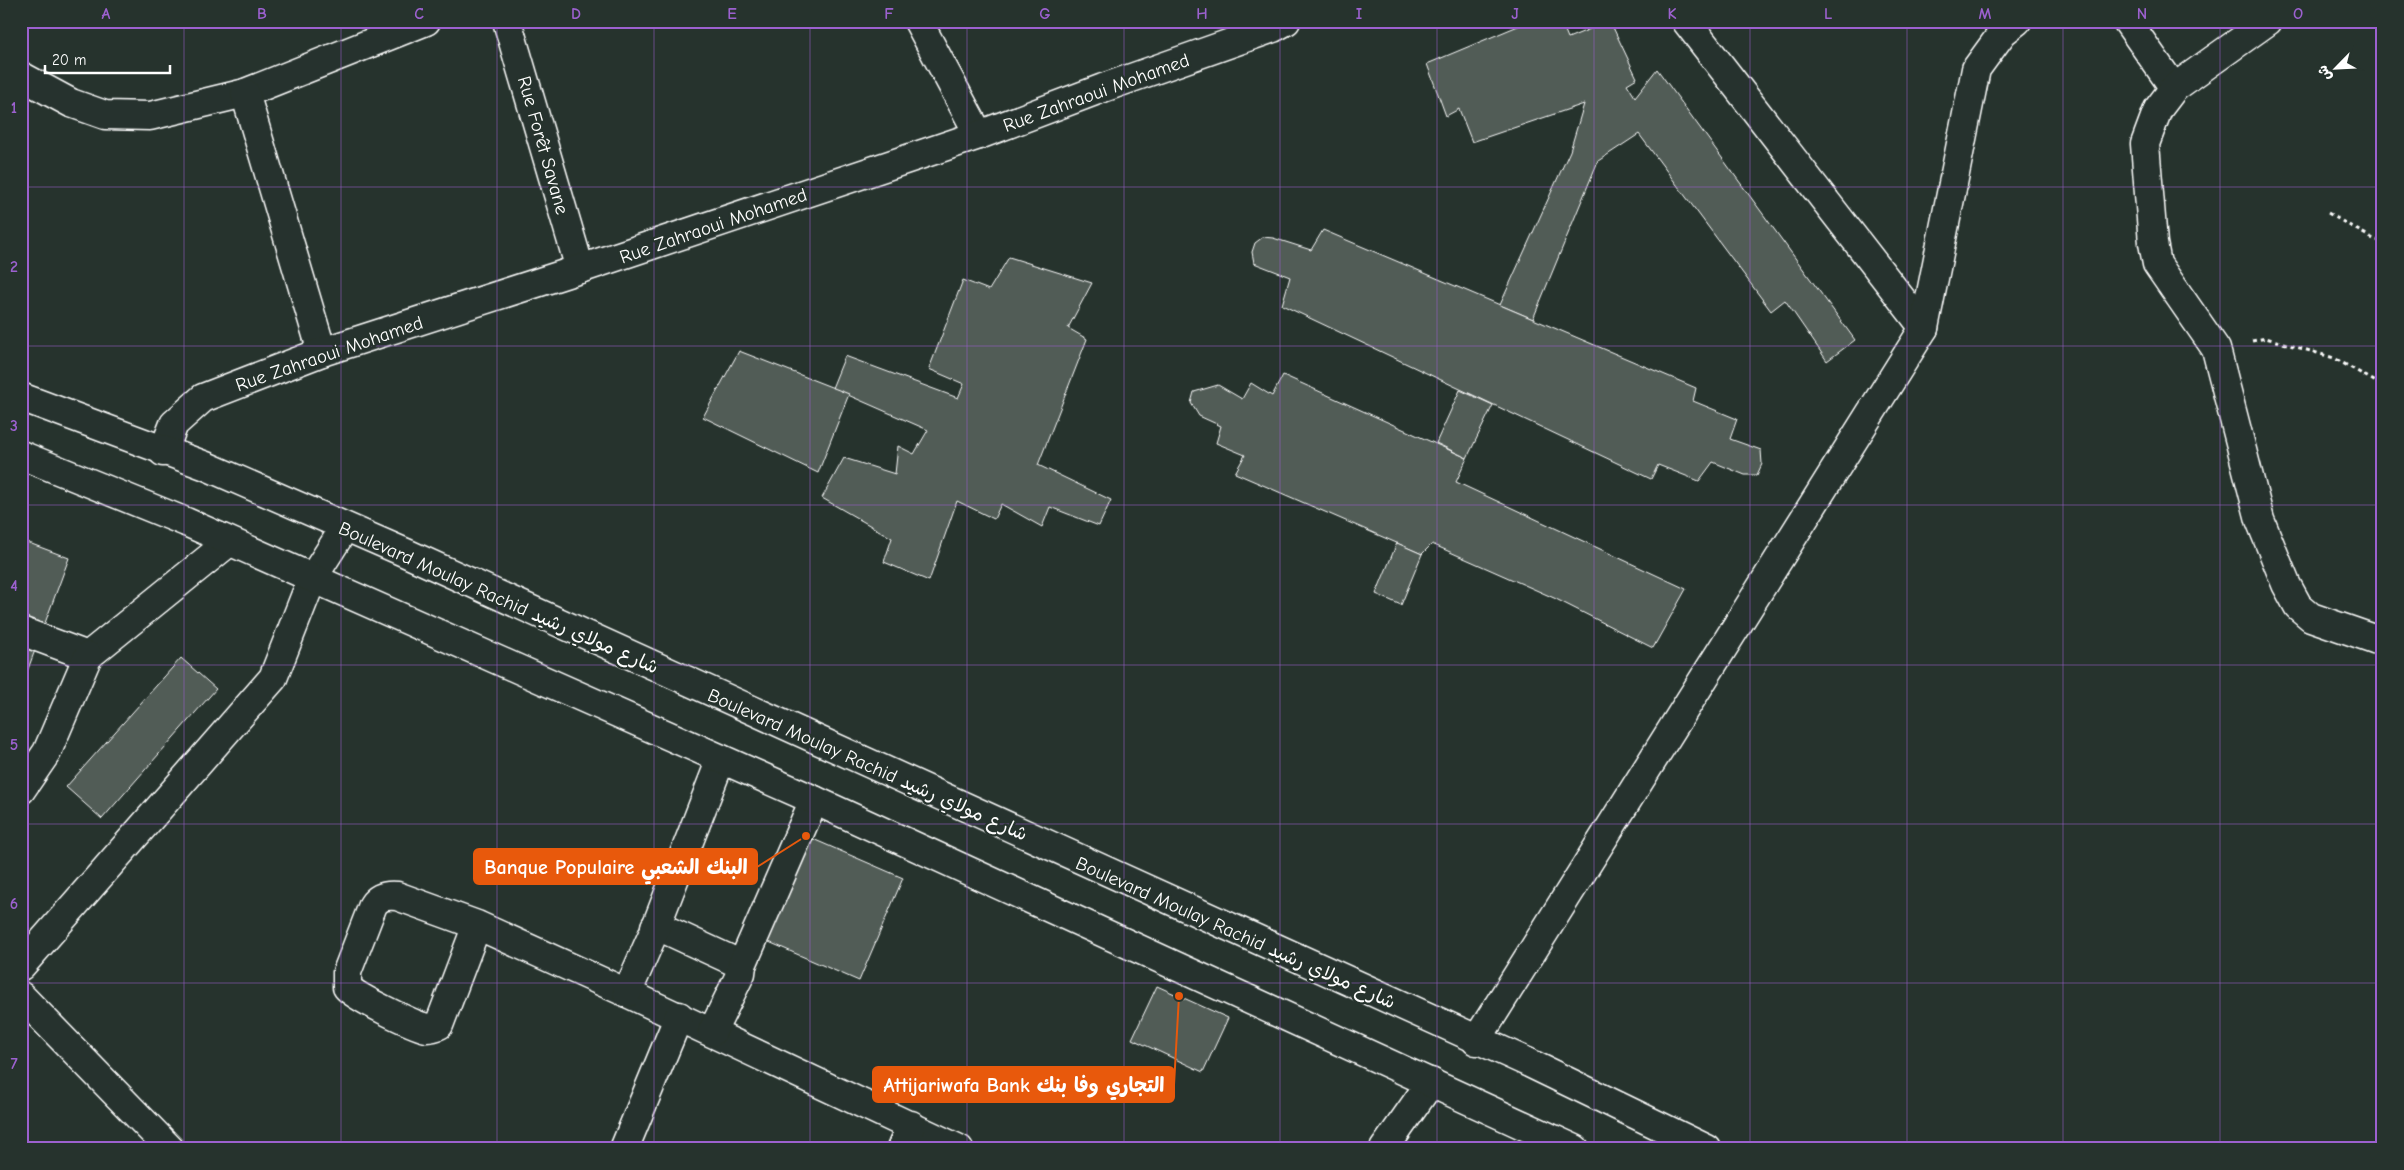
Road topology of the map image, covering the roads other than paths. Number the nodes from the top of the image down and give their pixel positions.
1 (426, 21) edge
2 (507, 21) edge
3 (918, 21) edge
4 (1286, 21) edge
5 (1686, 21) edge
6 (2016, 21) edge
7 (2127, 21) edge
8 (2268, 21) edge
9 (21, 76) edge
10 (2174, 88) junction
11 (245, 93) junction
12 (979, 135) junction
13 (580, 269) junction
14 (1924, 328) junction
15 (322, 352) junction
16 (21, 397) edge
17 (163, 452) junction
18 (21, 455) edge
19 (345, 527) junction
20 (229, 542) junction
21 (312, 579) junction
22 (21, 631) edge
23 (2383, 642) edge
24 (88, 656) junction
25 (721, 759) junction
26 (21, 790) edge
27 (814, 800) junction
28 (477, 925) junction
29 (655, 927) junction
30 (21, 966) edge
31 (742, 966) junction
32 (627, 993) junction
33 (21, 996) edge
34 (679, 1016) junction
35 (712, 1032) junction
36 (1476, 1041) junction
37 (1431, 1082) junction
38 (906, 1137) edge
39 (170, 1149) edge
40 (624, 1149) edge
41 (958, 1149) edge
42 (1384, 1149) edge
43 (1575, 1149) edge
44 (1707, 1149) edge

1 - 11 street
2 - 13 street, Rue Forêt Savane
3 - 12 street
4 - 12 street, Rue Zahraoui Mohamed
5 - 14 street
6 - 14 street
7 - 10 street
8 - 10 street
9 - 11 street
10 - 23 street
11 - 15 street
12 - 13 street, Rue Zahraoui Mohamed
13 - 15 street, Rue Zahraoui Mohamed
14 - 36 street
15 - 17 street, Rue Zahraoui Mohamed
16 - 17 street, Boulevard Moulay Rachid شارع مولاي رشيد
17 - 19 street, Boulevard Moulay Rachid شارع مولاي رشيد
18 - 20 street
19 - 21 street
19 - 36 street, Boulevard Moulay Rachid شارع مولاي رشيد
20 - 21 street
20 - 24 street
21 - 25 street
21 - 30 street
22 - 24 street
24 - 26 street
25 - 27 street
25 - 29 street
27 - 31 street
27 - 37 street
28 - 28 street
28 - 32 street
29 - 31 street
29 - 32 street
31 - 35 street
32 - 34 street
33 - 39 street
34 - 35 street
34 - 40 street
35 - 38 street
36 - 44 street, Boulevard Moulay Rachid شارع مولاي رشيد
37 - 42 street
37 - 43 street
38 - 41 street

